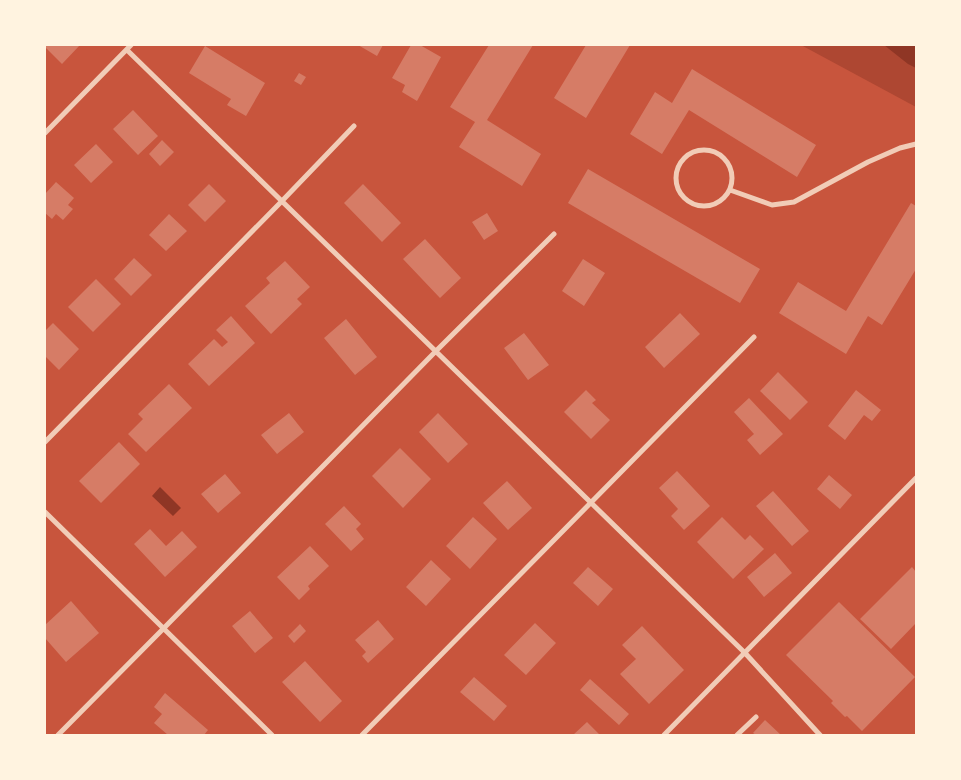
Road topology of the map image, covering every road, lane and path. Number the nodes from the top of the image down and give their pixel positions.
1 (131, 45) edge
2 (127, 50) junction
3 (354, 126) dead end
4 (45, 133) edge
5 (916, 144) edge
6 (730, 190) junction
7 (282, 201) junction
8 (554, 234) dead end
9 (754, 337) dead end
10 (436, 351) junction
11 (45, 442) edge
12 (916, 478) edge
13 (590, 502) junction
14 (45, 512) edge
15 (164, 628) junction
16 (744, 653) junction
17 (756, 717) dead end
18 (58, 735) edge
19 (272, 735) edge
20 (362, 735) edge
21 (664, 735) edge
22 (737, 735) edge
23 (820, 735) edge

1 - 2 street
2 - 4 street
2 - 7 street
3 - 7 street
5 - 6 street
6 - 6 street
7 - 10 street
7 - 11 street
8 - 10 street
9 - 13 street
10 - 13 street
10 - 15 street
12 - 16 street
13 - 16 street
13 - 20 street
14 - 15 street
15 - 18 street
15 - 19 street
16 - 21 street
16 - 23 street
17 - 22 street

